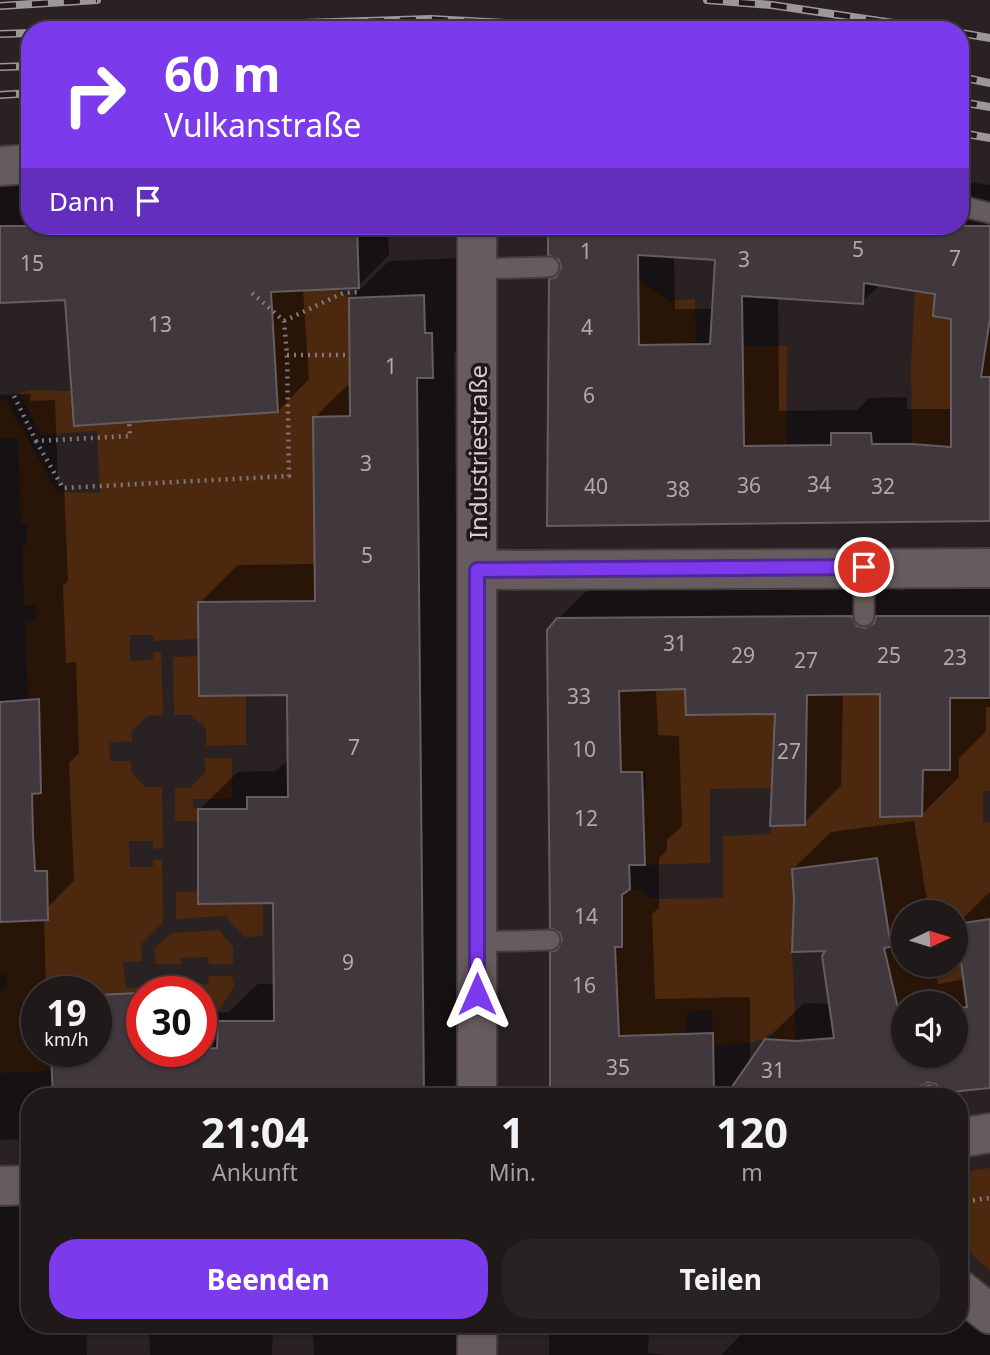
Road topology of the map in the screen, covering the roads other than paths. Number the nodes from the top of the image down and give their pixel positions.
1 (21, 165) edge
2 (0, 166) edge
3 (969, 208) edge
4 (990, 213) edge
5 (477, 235) edge
6 (549, 267) dead end
7 (476, 269) junction
8 (864, 567) junction
9 (990, 568) edge
10 (477, 570) junction
11 (864, 616) dead end
12 (550, 940) dead end
13 (477, 942) junction
14 (477, 1088) edge
15 (990, 1133) edge
16 (968, 1137) edge
17 (21, 1185) edge
18 (0, 1186) edge
19 (968, 1296) edge
20 (990, 1314) edge
21 (477, 1333) edge
22 (477, 1355) edge

1 - 2 street
3 - 4 lane
5 - 7 street, Industriestraße
6 - 7 lane
7 - 10 street, Industriestraße
8 - 9 street
8 - 10 street
8 - 11 lane
10 - 13 street, Industriestraße
12 - 13 lane
13 - 14 street, Industriestraße
15 - 16 street
17 - 18 street
19 - 20 street
21 - 22 street

